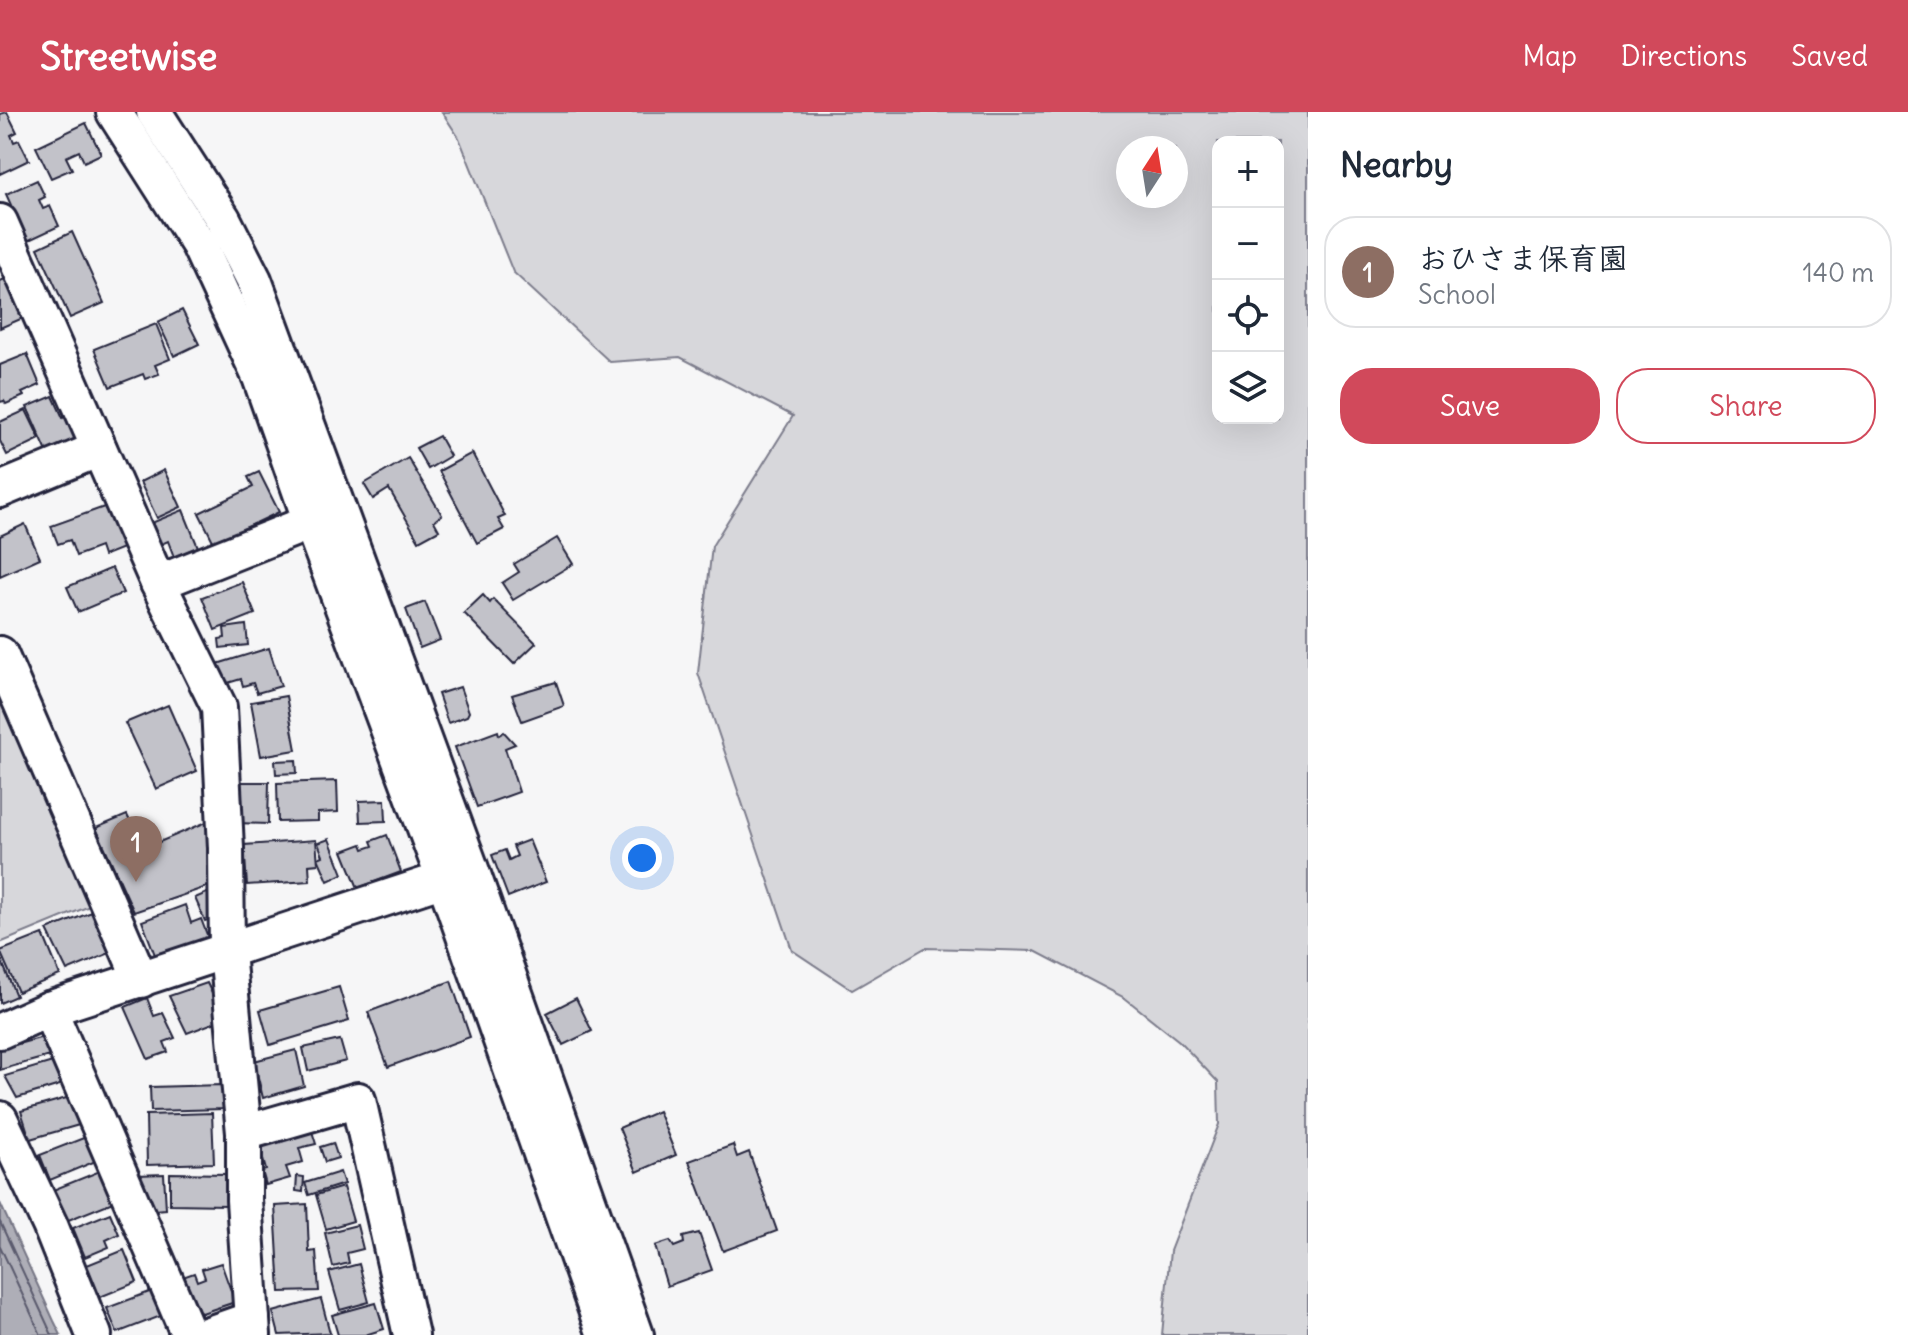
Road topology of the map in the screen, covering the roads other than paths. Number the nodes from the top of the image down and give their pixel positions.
1 (114, 112) edge
2 (154, 112) edge
3 (0, 222) edge
4 (99, 449) junction
5 (0, 490) edge
6 (311, 522) junction
7 (158, 583) junction
8 (0, 654) edge
9 (444, 879) junction
10 (227, 952) junction
11 (141, 980) junction
12 (49, 1009) junction
13 (0, 1031) edge
14 (0, 1119) edge
15 (244, 1133) junction
16 (252, 1327) edge
17 (94, 1335) edge
18 (189, 1335) edge
19 (206, 1335) edge
20 (411, 1335) edge
21 (605, 1335) edge
22 (636, 1335) edge

1 - 6 street
2 - 22 street
3 - 4 street
4 - 5 street
4 - 7 street
6 - 7 street
6 - 9 street
7 - 10 street
8 - 11 street
9 - 10 street
9 - 21 street
10 - 11 street
10 - 15 street
11 - 12 street
12 - 13 street
12 - 18 street
14 - 17 street
15 - 16 street
15 - 20 street
16 - 19 street

